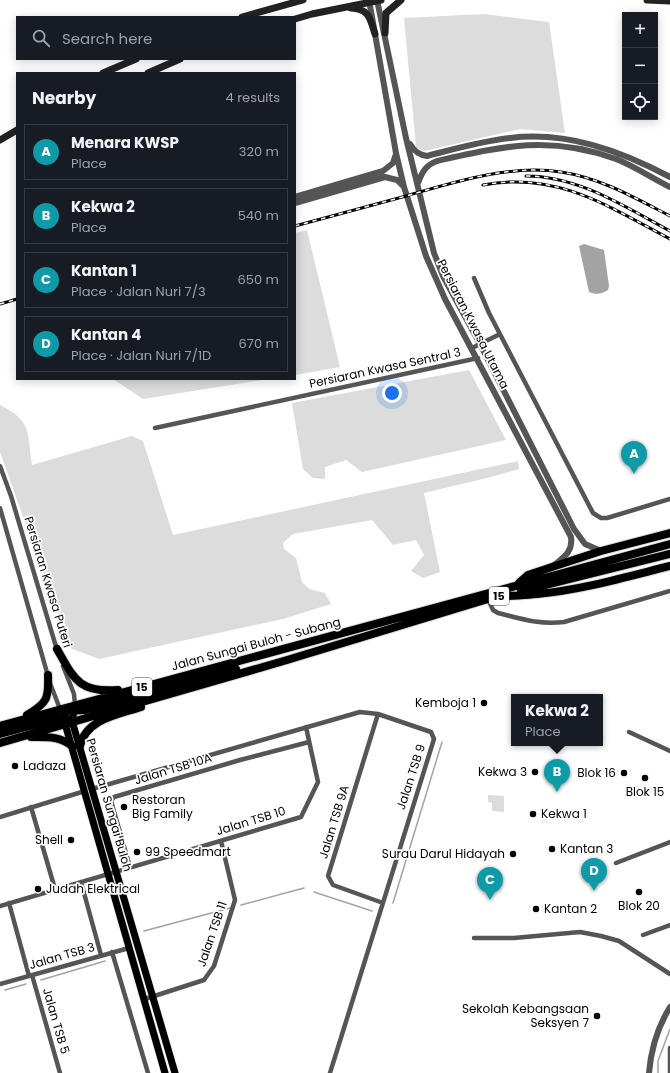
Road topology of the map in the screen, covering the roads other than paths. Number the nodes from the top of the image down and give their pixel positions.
1 (303, 0) edge
2 (379, 0) edge
3 (400, 0) edge
4 (647, 0) edge
5 (370, 1) edge
6 (670, 2) edge
7 (340, 8) junction
8 (246, 16) edge
9 (296, 19) edge
10 (385, 33) junction
11 (375, 34) junction
12 (134, 60) edge
13 (135, 60) edge
14 (178, 60) edge
15 (105, 72) edge
16 (117, 72) edge
17 (150, 72) edge
18 (16, 131) edge
19 (16, 134) edge
20 (406, 138) junction
21 (0, 141) edge
22 (396, 153) junction
23 (670, 177) edge
24 (418, 183) junction
25 (404, 187) junction
26 (670, 187) edge
27 (296, 197) edge
28 (296, 203) edge
29 (474, 278) dead end
30 (500, 334) junction
31 (480, 344) junction
32 (472, 348) junction
33 (478, 358) junction
34 (155, 428) dead end
35 (0, 466) edge
36 (670, 499) edge
37 (0, 508) edge
38 (670, 533) edge
39 (670, 544) edge
40 (601, 551) junction
41 (670, 554) edge
42 (552, 566) junction
43 (670, 566) edge
44 (518, 584) junction
45 (670, 591) edge
46 (504, 595) junction
47 (488, 599) junction
48 (332, 646) junction
49 (57, 649) junction
50 (48, 675) junction
51 (184, 689) junction
52 (132, 690) junction
53 (74, 708) junction
54 (378, 714) junction
55 (65, 718) junction
56 (17, 720) junction
57 (0, 726) edge
58 (306, 728) junction
59 (629, 732) dead end
60 (0, 734) edge
61 (22, 736) junction
62 (309, 742) junction
63 (0, 743) edge
64 (76, 747) junction
65 (670, 751) edge
66 (89, 790) junction
67 (31, 807) junction
68 (0, 816) edge
69 (221, 841) junction
70 (670, 842) edge
71 (616, 863) dead end
72 (130, 866) junction
73 (116, 871) junction
74 (108, 874) junction
75 (81, 882) junction
76 (56, 889) junction
77 (9, 903) junction
78 (383, 903) junction
79 (0, 906) edge
80 (670, 924) edge
81 (643, 935) dead end
82 (474, 938) dead end
83 (129, 948) junction
84 (112, 952) junction
85 (101, 955) junction
86 (670, 974) edge
87 (30, 975) junction
88 (0, 984) edge
89 (153, 996) junction
90 (145, 999) junction
91 (670, 1007) edge
92 (670, 1048) edge
93 (60, 1073) edge
94 (148, 1073) edge
95 (165, 1073) edge
96 (175, 1073) edge
97 (330, 1073) edge
98 (649, 1073) edge
99 (670, 1073) edge

1 - 8 main road
2 - 5 main road
2 - 10 street, Persiaran Kwasa Utama
3 - 10 main road
4 - 6 main road
5 - 7 main road
5 - 11 street, Persiaran Kwasa Utama
7 - 9 main road
7 - 11 main road
10 - 20 street, Persiaran Kwasa Utama
11 - 22 street, Persiaran Kwasa Utama
12 - 15 main road
13 - 16 main road
14 - 17 main road
18 - 21 main road
19 - 21 main road
20 - 23 street
20 - 24 street, Persiaran Kwasa Utama
22 - 25 street, Persiaran Kwasa Utama
22 - 27 street
24 - 26 street
24 - 31 street, Persiaran Kwasa Utama
25 - 28 street
25 - 32 street, Persiaran Kwasa Utama
29 - 30 street
30 - 31 street
30 - 36 street
31 - 32 street
31 - 40 street, Persiaran Kwasa Utama
32 - 33 street, Persiaran Kwasa Utama
33 - 34 street, Persiaran Kwasa Sentral 3
33 - 42 street, Persiaran Kwasa Utama
35 - 49 street, Persiaran Kwasa Puteri
37 - 50 street, Persiaran Kwasa Puteri
38 - 40 highway, Jalan Sungai Buloh - Subang / 15
39 - 44 highway, Jalan Sungai Buloh - Subang
40 - 42 highway, Jalan Sungai Buloh - Subang / 15
41 - 46 highway, Jalan Sungai Buloh - Subang
42 - 44 highway, Jalan Sungai Buloh - Subang / 15
43 - 46 highway, Jalan Sungai Buloh - Subang / 15
44 - 52 highway, Jalan Sungai Buloh - Subang / 15
45 - 47 street
46 - 47 highway, Jalan Sungai Buloh - Subang / 15
47 - 48 highway, Jalan Sungai Buloh - Subang / 15
48 - 51 highway, Jalan Sungai Buloh - Subang / 15
48 - 53 highway
49 - 52 highway
49 - 53 street, Persiaran Kwasa Puteri
50 - 55 street, Persiaran Kwasa Puteri
50 - 56 highway
51 - 55 highway, Jalan Sungai Buloh - Subang / 15
51 - 64 highway
52 - 53 highway, Jalan Sungai Buloh - Subang / 15
53 - 55 highway
53 - 55 main road, Persiaran Sungai Buloh
54 - 58 street, Jalan TSB 9
54 - 78 street, Jalan TSB 9A
54 - 78 street, Jalan TSB 9
55 - 56 highway, Jalan Sungai Buloh - Subang / 15
55 - 60 highway
55 - 61 highway, Jalan Sungai Buloh - Subang / 15
55 - 64 main road, Persiaran Sungai Buloh
56 - 57 highway, Jalan Sungai Buloh - Subang / 15
58 - 62 street, Jalan TSB 10
58 - 66 street, Jalan TSB 9
59 - 65 street
61 - 63 highway, Jalan Sungai Buloh - Subang / 15
61 - 64 highway
62 - 69 street, Jalan TSB 10
62 - 72 street, Jalan TSB 10A
64 - 66 main road, Persiaran Sungai Buloh
66 - 67 street, Jalan TSB 9
66 - 73 main road, Persiaran Sungai Buloh
66 - 74 main road, Persiaran Sungai Buloh
67 - 68 street, Jalan TSB 9
67 - 76 street
69 - 72 street, Jalan TSB 10
69 - 89 street, Jalan TSB 11
70 - 71 street
72 - 73 street, Jalan TSB 10
73 - 74 street, Jalan TSB 10
73 - 89 main road, Persiaran Sungai Buloh
74 - 75 street, Jalan TSB 10
74 - 83 main road, Persiaran Sungai Buloh
75 - 76 street, Jalan TSB 10
75 - 85 street
76 - 77 street, Jalan TSB 10
77 - 79 street, Jalan TSB 10
77 - 87 street, Jalan TSB 5
78 - 97 street, Jalan TSB 9
80 - 81 street
82 - 86 street
83 - 84 street, Jalan TSB 3
83 - 90 main road, Persiaran Sungai Buloh
84 - 85 street, Jalan TSB 3
84 - 94 street
85 - 87 street, Jalan TSB 3
87 - 88 street, Jalan TSB 3
87 - 93 street, Jalan TSB 5
89 - 90 street, Jalan TSB 11
89 - 96 main road, Persiaran Sungai Buloh
90 - 95 main road, Persiaran Sungai Buloh
91 - 98 street
92 - 99 street

